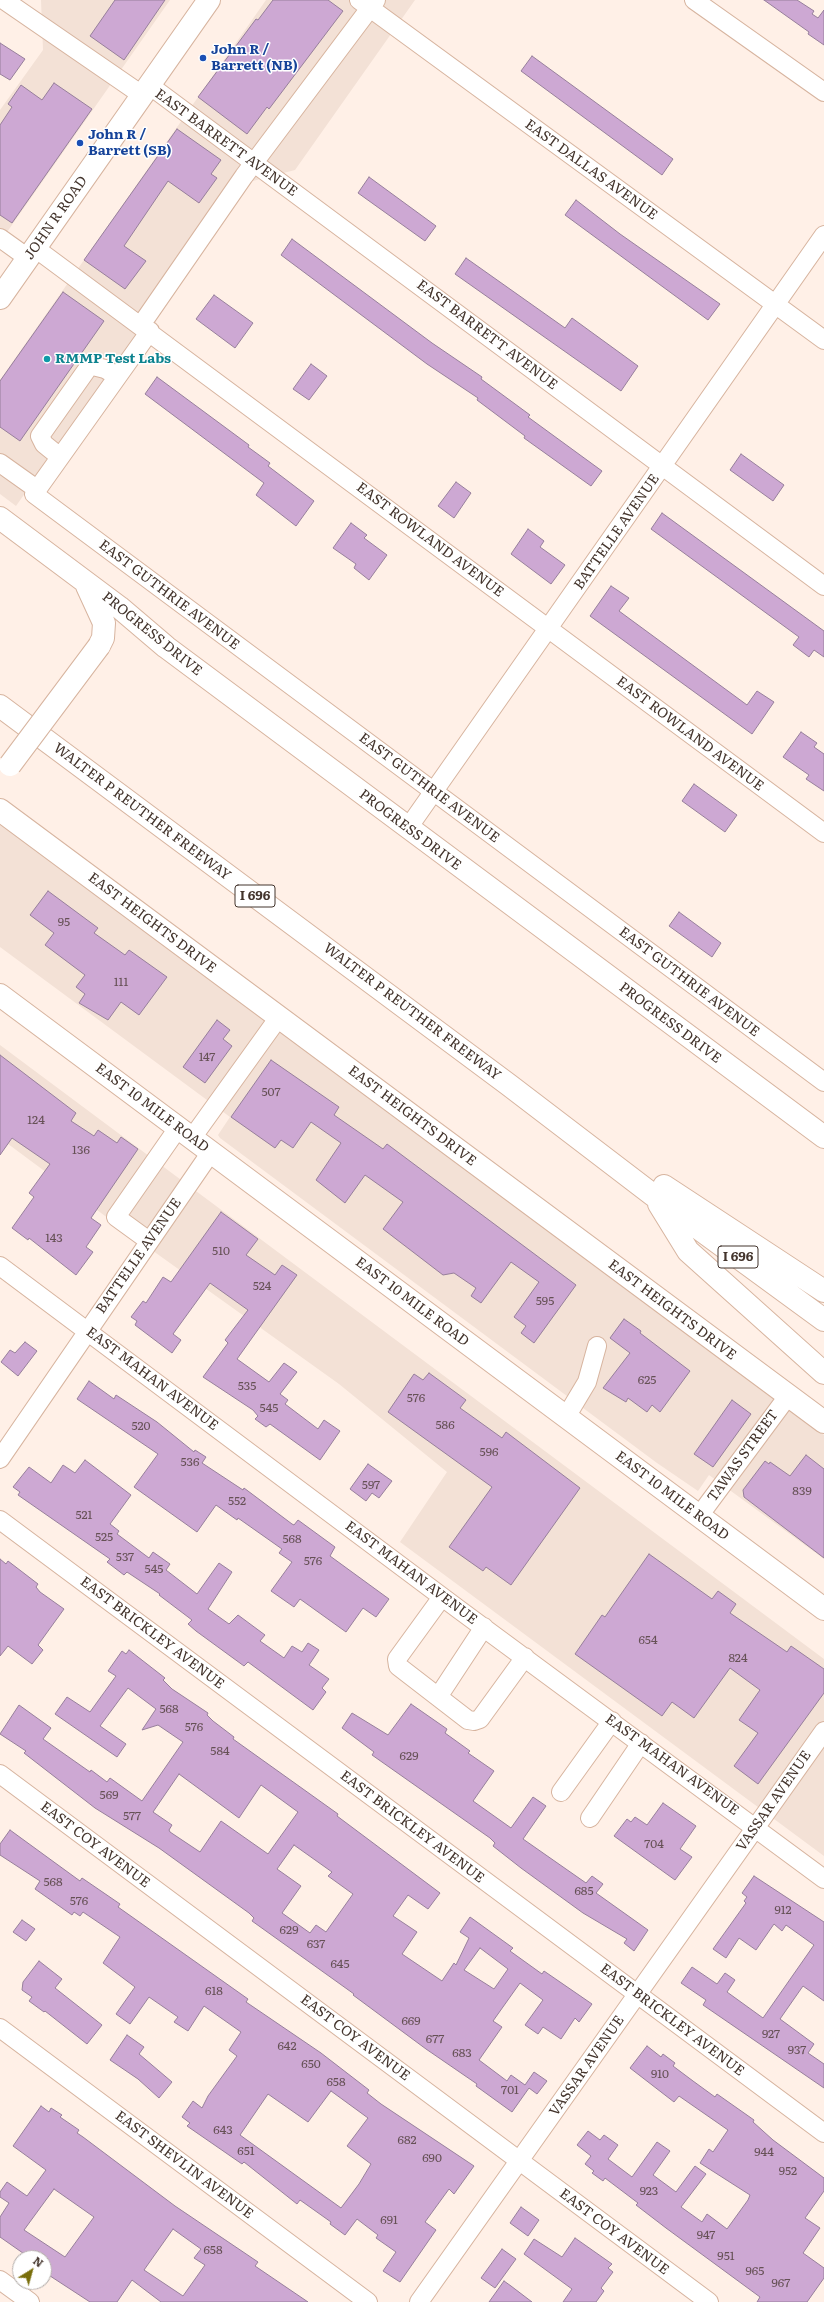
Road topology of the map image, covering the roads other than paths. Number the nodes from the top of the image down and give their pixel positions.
1 (4, 0) edge
2 (209, 0) edge
3 (694, 0) edge
4 (368, 3) edge
5 (146, 90) junction
6 (824, 92) edge
7 (254, 163) junction
8 (824, 235) edge
9 (0, 238) edge
10 (32, 253) junction
11 (0, 298) edge
12 (776, 304) junction
13 (145, 328) junction
14 (824, 340) edge
15 (117, 376) junction
16 (60, 457) junction
17 (0, 462) edge
18 (663, 466) junction
19 (36, 492) junction
20 (0, 518) edge
21 (86, 582) junction
22 (824, 586) edge
23 (549, 629) junction
24 (0, 706) edge
25 (5, 769) edge
26 (434, 793) junction
27 (0, 810) edge
28 (408, 828) junction
29 (824, 833) edge
30 (0, 995) edge
31 (279, 1017) junction
32 (824, 1082) edge
33 (509, 1084) junction
34 (185, 1133) junction
35 (824, 1137) edge
36 (211, 1152) junction
37 (653, 1195) junction
38 (149, 1241) junction
39 (0, 1266) edge
40 (824, 1291) edge
41 (824, 1320) edge
42 (87, 1331) junction
43 (597, 1346) dead end
44 (824, 1373) edge
45 (788, 1396) junction
46 (566, 1417) junction
47 (824, 1422) edge
48 (0, 1459) edge
49 (699, 1516) junction
50 (0, 1520) edge
51 (442, 1597) junction
52 (824, 1609) edge
53 (484, 1627) junction
54 (525, 1657) junction
55 (438, 1697) junction
56 (612, 1721) junction
57 (824, 1731) edge
58 (641, 1743) junction
59 (0, 1774) edge
60 (561, 1792) dead end
61 (590, 1818) dead end
62 (755, 1827) junction
63 (821, 1870) edge
64 (638, 1995) junction
65 (0, 2028) edge
66 (824, 2133) edge
67 (520, 2161) junction
68 (0, 2280) edge
69 (30, 2302) edge
70 (368, 2302) edge
71 (419, 2302) edge
72 (709, 2302) edge

1 - 5 street, EAST BARRETT AVENUE
2 - 5 main road, JOHN R ROAD
3 - 6 street
4 - 7 street
4 - 12 street, EAST DALLAS AVENUE
5 - 7 street, EAST BARRETT AVENUE
5 - 10 main road, JOHN R ROAD
7 - 13 street
7 - 18 street, EAST BARRETT AVENUE
8 - 12 street, BATTELLE AVENUE
9 - 10 street, EAST ROWLAND AVENUE
10 - 11 main road, JOHN R ROAD
10 - 13 street, EAST ROWLAND AVENUE
12 - 14 street, EAST DALLAS AVENUE
12 - 18 street, BATTELLE AVENUE
13 - 15 street
13 - 23 street, EAST ROWLAND AVENUE
15 - 16 street
15 - 16 street
16 - 19 street
17 - 19 street, EAST GUTHRIE AVENUE
18 - 22 street, EAST BARRETT AVENUE
18 - 23 street, BATTELLE AVENUE
19 - 26 street, EAST GUTHRIE AVENUE
20 - 21 main road, PROGRESS DRIVE
21 - 25 main road, bridge
21 - 28 main road, PROGRESS DRIVE
23 - 26 street, BATTELLE AVENUE
23 - 29 street, EAST ROWLAND AVENUE
24 - 33 main road, WALTER P REUTHER FREEWAY / I 696
26 - 28 street, BATTELLE AVENUE
26 - 32 street, EAST GUTHRIE AVENUE
27 - 31 main road, EAST HEIGHTS DRIVE
28 - 35 main road, PROGRESS DRIVE
30 - 34 main road, EAST 10 MILE ROAD
31 - 34 street
31 - 45 main road, EAST HEIGHTS DRIVE
33 - 37 main road, WALTER P REUTHER FREEWAY / I 696
33 - 40 main road
34 - 36 main road, EAST 10 MILE ROAD
34 - 38 street
36 - 38 street, BATTELLE AVENUE
36 - 46 main road, EAST 10 MILE ROAD
37 - 41 main road, WALTER P REUTHER FREEWAY / I 696
37 - 44 main road
38 - 42 street, BATTELLE AVENUE
39 - 42 street, EAST MAHAN AVENUE
42 - 48 street, BATTELLE AVENUE
42 - 51 street, EAST MAHAN AVENUE
43 - 46 street
45 - 47 main road, EAST HEIGHTS DRIVE
45 - 49 street, TAWAS STREET
46 - 49 main road, EAST 10 MILE ROAD
49 - 52 main road, EAST 10 MILE ROAD
50 - 64 street, EAST BRICKLEY AVENUE
51 - 53 street, EAST MAHAN AVENUE
51 - 55 street
53 - 54 street, EAST MAHAN AVENUE
53 - 55 street
54 - 55 street
54 - 56 street, EAST MAHAN AVENUE
56 - 58 street, EAST MAHAN AVENUE
56 - 60 street
57 - 62 street, VASSAR AVENUE
58 - 61 street
58 - 62 street, EAST MAHAN AVENUE
59 - 67 street, EAST COY AVENUE
62 - 63 street, EAST MAHAN AVENUE
62 - 64 street, VASSAR AVENUE
64 - 66 street, EAST BRICKLEY AVENUE
64 - 67 street, VASSAR AVENUE
65 - 70 street, EAST SHEVLIN AVENUE
67 - 71 street, VASSAR AVENUE
67 - 72 street, EAST COY AVENUE
68 - 69 street

